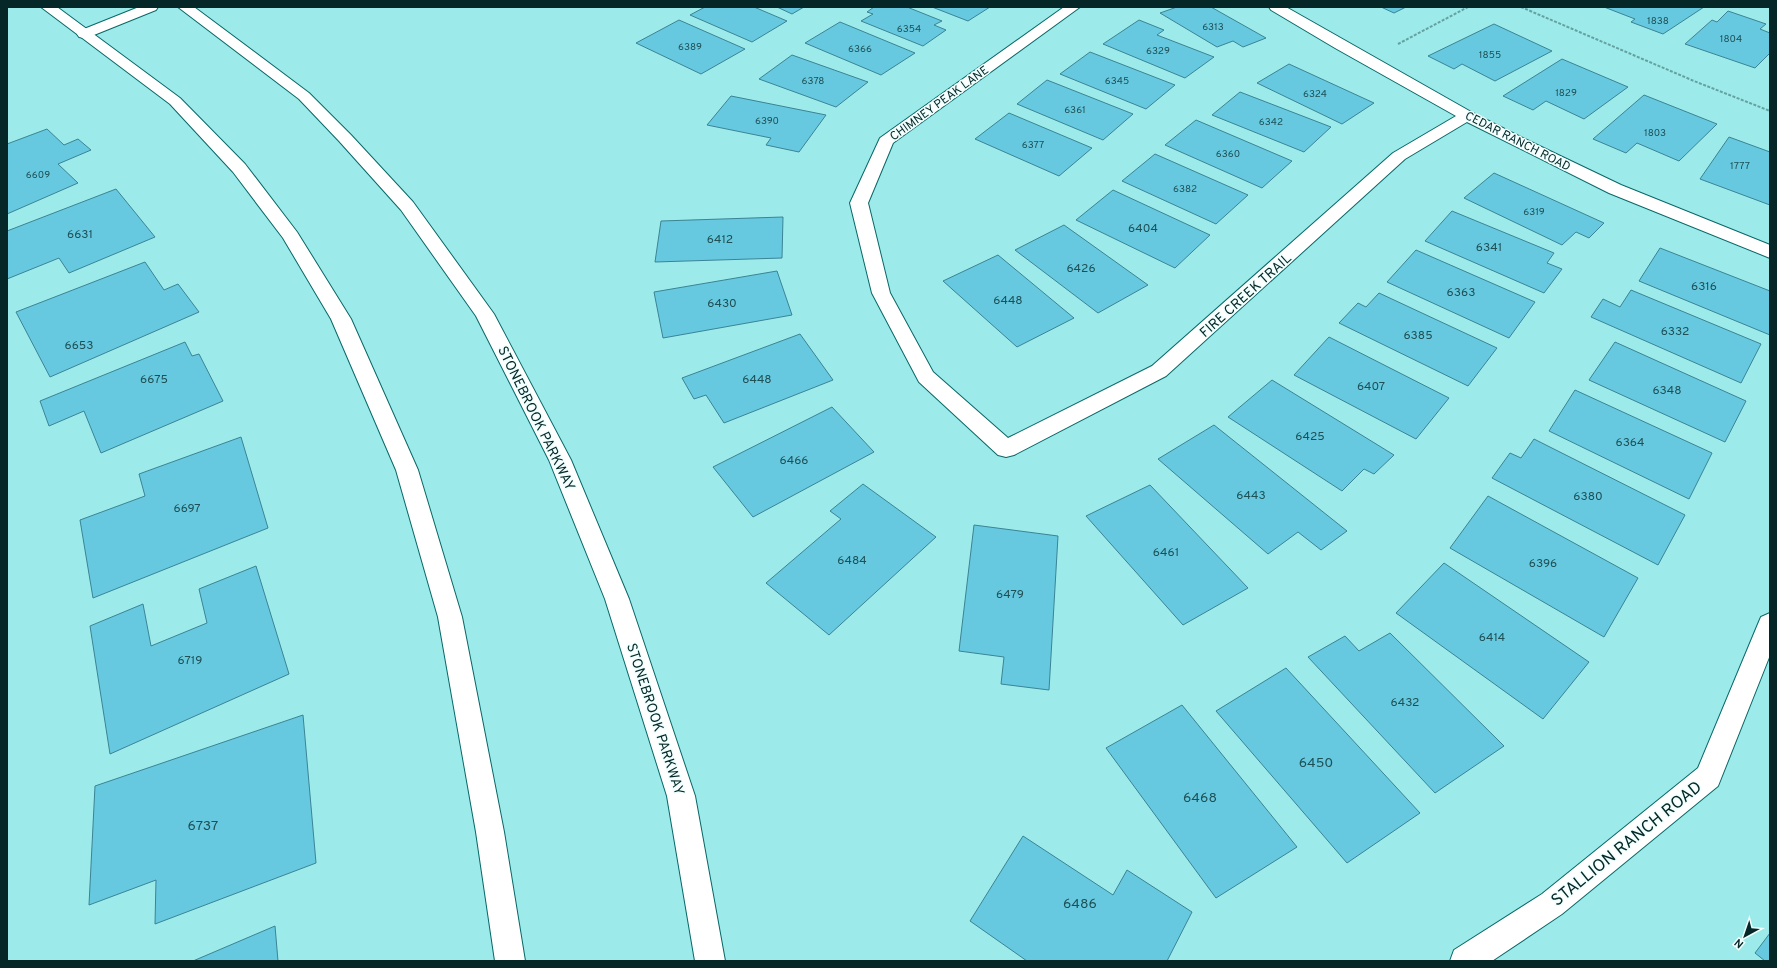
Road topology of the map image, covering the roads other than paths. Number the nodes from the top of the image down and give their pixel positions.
1 (48, 7) edge
2 (151, 7) edge
3 (185, 7) edge
4 (1072, 7) edge
5 (1276, 7) edge
6 (84, 34) junction
7 (1467, 116) junction
8 (1770, 252) edge
9 (1006, 449) joint
10 (1770, 624) edge
11 (510, 961) edge
12 (710, 961) edge
13 (1465, 961) edge

1 - 6 main road
2 - 6 main road
3 - 12 main road, STONEBROOK PARKWAY
4 - 9 main road, CHIMNEY PEAK LANE
5 - 7 main road, CEDAR RANCH ROAD
6 - 11 main road
7 - 8 main road, CEDAR RANCH ROAD
7 - 9 main road, FIRE CREEK TRAIL
10 - 13 main road, STALLION RANCH ROAD

